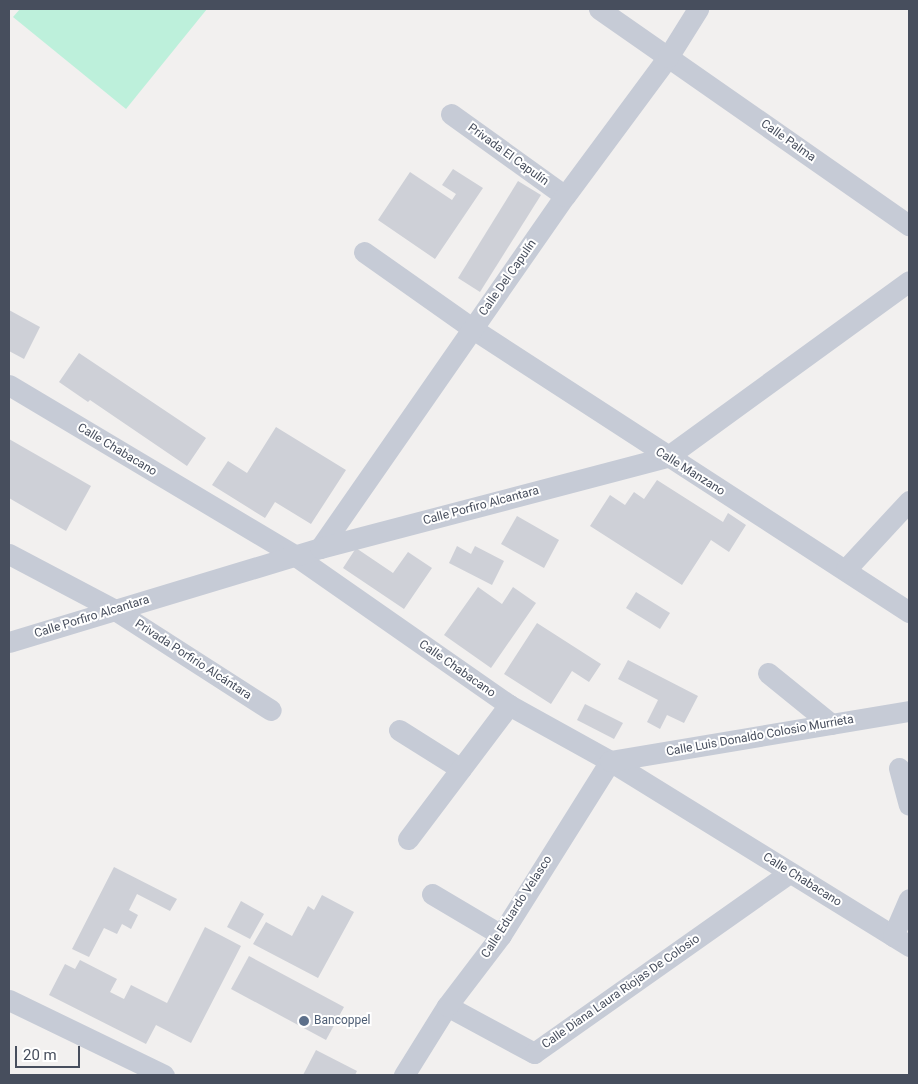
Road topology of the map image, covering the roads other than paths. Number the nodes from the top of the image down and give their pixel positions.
1 (598, 9) edge
2 (698, 9) edge
3 (668, 57) junction
4 (451, 114) dead end
5 (564, 196) junction
6 (909, 225) edge
7 (364, 252) dead end
8 (909, 282) edge
9 (473, 329) junction
10 (9, 385) edge
11 (667, 457) junction
12 (909, 501) edge
13 (320, 548) junction
14 (9, 554) edge
15 (297, 557) junction
16 (846, 569) junction
17 (115, 610) junction
18 (909, 612) edge
19 (9, 642) edge
20 (768, 673) dead end
21 (509, 705) junction
22 (271, 710) dead end
23 (909, 711) edge
24 (831, 724) junction
25 (399, 730) dead end
26 (610, 761) junction
27 (899, 768) dead end
28 (461, 769) junction
29 (909, 805) edge
30 (408, 840) dead end
31 (789, 873) junction
32 (432, 894) dead end
33 (909, 899) edge
34 (501, 935) junction
35 (901, 941) edge
36 (9, 1000) edge
37 (447, 1006) junction
38 (161, 1075) edge
39 (404, 1075) edge

1 - 3 street, Calle Palma
2 - 3 street, Calle Del Capulín
3 - 5 street, Calle Del Capulín
3 - 6 street, Calle Palma
4 - 5 street, Privada El Capulín
5 - 9 street, Calle Del Capulín
7 - 9 street
8 - 11 street, Calle Porfiro Alcantara
9 - 11 street, Calle Manzano
9 - 13 street, Calle Del Capulín
10 - 15 street, Calle Chabacano
11 - 13 street, Calle Porfiro Alcantara
11 - 16 street, Calle Manzano
12 - 16 street
13 - 15 street, Calle Porfiro Alcantara
14 - 17 street, Privada Porfirio Alcántara
15 - 17 street, Calle Porfiro Alcantara
15 - 21 street, Calle Chabacano
16 - 18 street, Calle Manzano
17 - 19 street, Calle Porfiro Alcantara
17 - 22 street, Privada Porfirio Alcántara
20 - 24 street
21 - 26 street, Calle Chabacano
21 - 28 street
23 - 24 street, Calle Luis Donaldo Colosio Murrieta
24 - 26 street, Calle Luis Donaldo Colosio Murrieta
25 - 28 street
26 - 31 street, Calle Chabacano
26 - 34 street, Calle Eduardo Velasco
27 - 29 street
28 - 30 street
31 - 35 street, Calle Chabacano
31 - 37 street, Calle Diana Laura Riojas De Colosio
32 - 34 street
33 - 35 street
34 - 37 street, Calle Eduardo Velasco
36 - 38 street
37 - 39 street, Calle Eduardo Velasco

